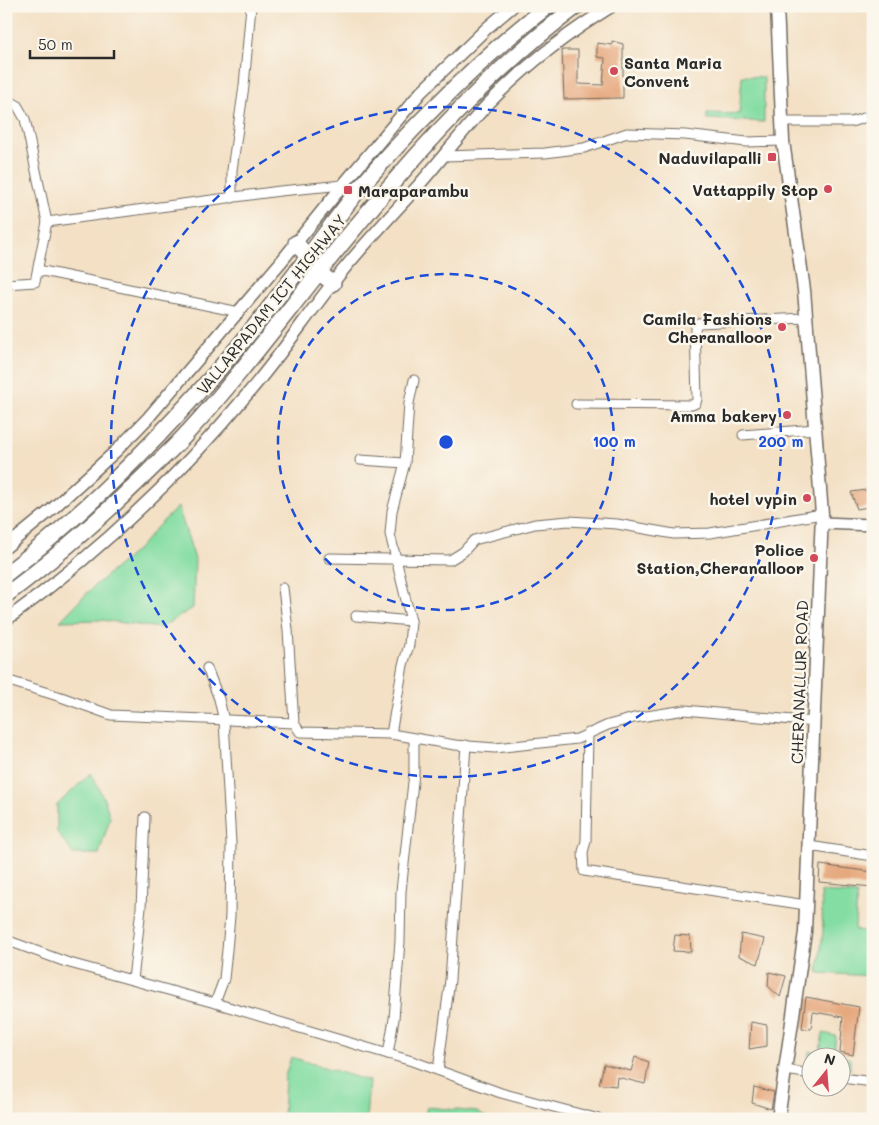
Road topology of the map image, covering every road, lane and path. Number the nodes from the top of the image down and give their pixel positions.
1 (251, 6) edge
2 (513, 6) edge
3 (548, 6) edge
4 (577, 6) edge
5 (612, 6) edge
6 (777, 6) edge
7 (6, 99) edge
8 (873, 115) edge
9 (782, 122) junction
10 (783, 141) junction
11 (444, 156) junction
12 (383, 162) junction
13 (400, 175) junction
14 (343, 185) junction
15 (232, 198) junction
16 (47, 222) junction
17 (296, 244) junction
18 (308, 257) junction
19 (38, 270) junction
20 (318, 272) junction
21 (333, 282) junction
22 (6, 284) edge
23 (239, 312) junction
24 (806, 318) junction
25 (238, 347) junction
26 (251, 359) junction
27 (414, 380) dead end
28 (576, 404) dead end
29 (815, 428) junction
30 (743, 435) dead end
31 (360, 460) dead end
32 (405, 463) junction
33 (822, 519) junction
34 (873, 525) edge
35 (6, 547) edge
36 (329, 558) dead end
37 (397, 560) junction
38 (6, 574) edge
39 (283, 588) dead end
40 (6, 595) edge
41 (356, 616) dead end
42 (6, 620) edge
43 (411, 621) junction
44 (207, 668) dead end
45 (6, 680) edge
46 (224, 721) junction
47 (814, 722) junction
48 (294, 723) junction
49 (588, 733) junction
50 (391, 734) junction
51 (414, 739) junction
52 (466, 746) junction
53 (145, 817) dead end
54 (809, 846) junction
55 (873, 856) edge
56 (806, 905) junction
57 (6, 940) edge
58 (133, 980) junction
59 (215, 1002) junction
60 (388, 1054) junction
61 (438, 1070) junction
62 (785, 1070) junction
63 (802, 1073) edge
64 (852, 1079) edge
65 (873, 1082) edge
66 (583, 1117) edge
67 (599, 1119) edge
68 (778, 1119) edge

1 - 15 street
2 - 14 street
3 - 12 highway, VALLARPADAM ICT HIGHWAY
4 - 13 highway, VALLARPADAM ICT HIGHWAY
5 - 11 street
6 - 9 main road, CHERANALLUR ROAD
7 - 16 street
8 - 9 street
9 - 10 main road, CHERANALLUR ROAD
10 - 11 street
10 - 24 main road, CHERANALLUR ROAD
11 - 21 street
12 - 13 highway
12 - 18 highway, VALLARPADAM ICT HIGHWAY
13 - 20 highway, VALLARPADAM ICT HIGHWAY
14 - 15 street
14 - 17 street
15 - 16 street
16 - 19 street
17 - 18 highway
17 - 23 street
18 - 25 highway, VALLARPADAM ICT HIGHWAY
19 - 22 street
19 - 23 street
20 - 21 highway
20 - 26 highway, VALLARPADAM ICT HIGHWAY
21 - 42 street
23 - 35 street
24 - 28 street
24 - 29 main road, CHERANALLUR ROAD
25 - 26 highway
25 - 38 highway, VALLARPADAM ICT HIGHWAY
26 - 40 highway, VALLARPADAM ICT HIGHWAY
27 - 32 street
29 - 30 street
29 - 33 main road, CHERANALLUR ROAD
31 - 32 street
32 - 37 street
33 - 34 street
33 - 37 street
33 - 47 main road, CHERANALLUR ROAD
36 - 37 street
37 - 43 street
39 - 48 street
41 - 43 street
43 - 50 street
44 - 46 street
45 - 46 street
46 - 48 street
46 - 59 street
47 - 49 street
47 - 54 main road, CHERANALLUR ROAD
48 - 50 street
49 - 52 street
49 - 56 street
50 - 51 street
51 - 52 street
51 - 60 street
52 - 61 street
53 - 58 street
54 - 55 street
54 - 56 main road, CHERANALLUR ROAD
56 - 62 main road, CHERANALLUR ROAD
57 - 58 street
58 - 59 street
59 - 60 street
60 - 61 street
61 - 66 street
62 - 63 street
62 - 68 main road, CHERANALLUR ROAD
64 - 65 street
66 - 67 street

